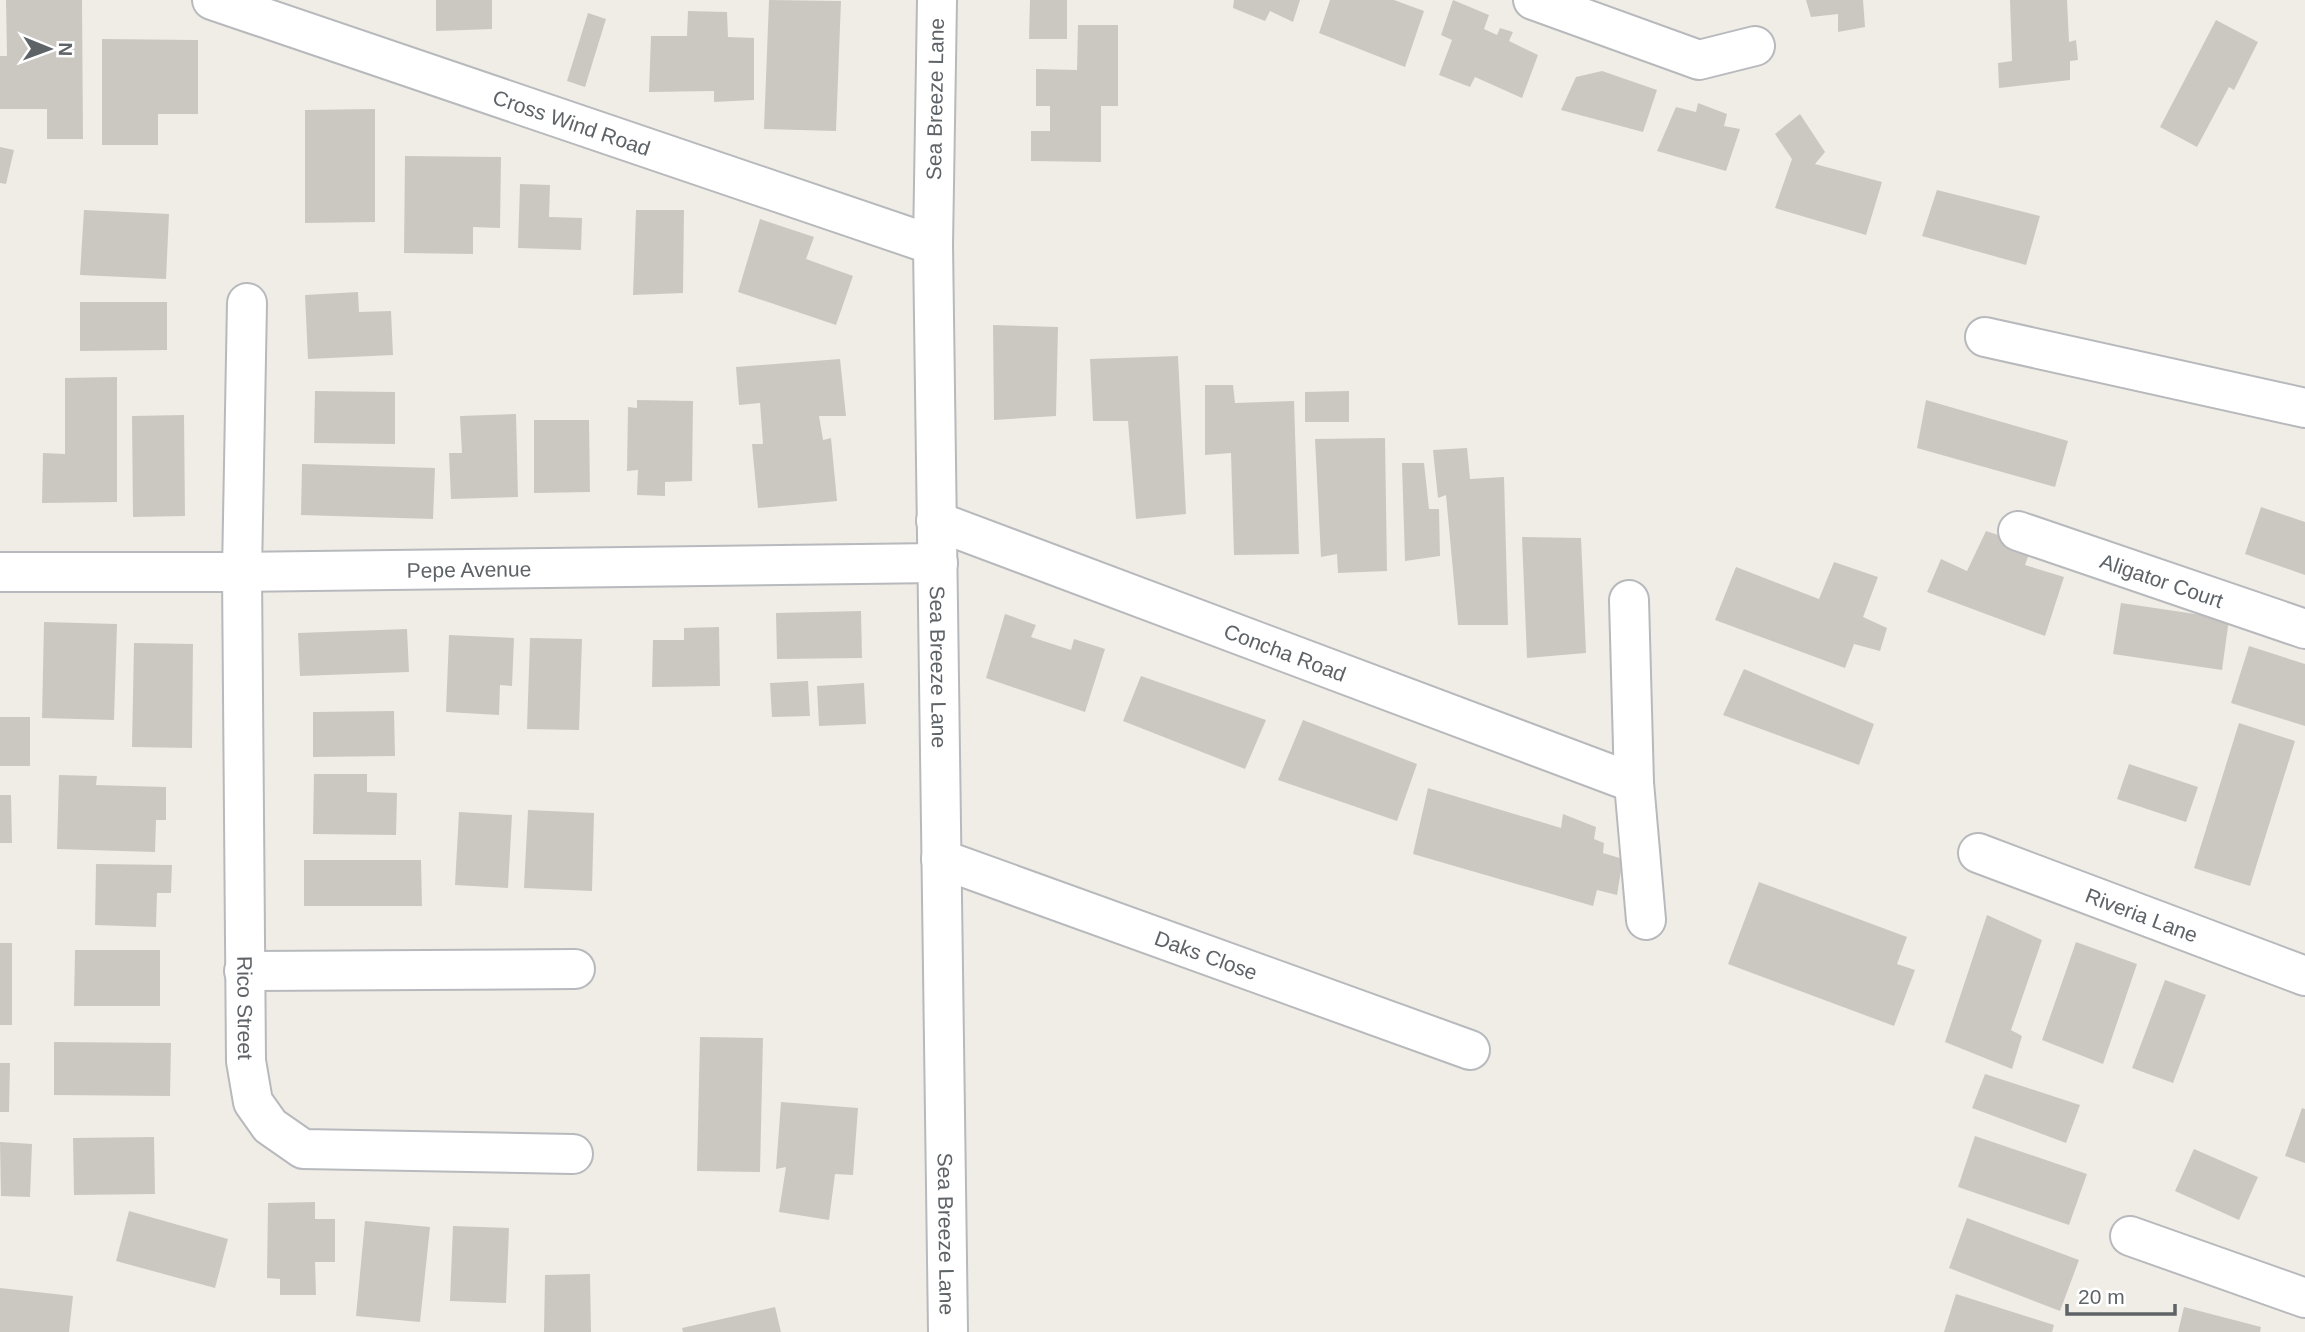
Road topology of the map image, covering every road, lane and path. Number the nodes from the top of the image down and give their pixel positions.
1 (212, 0) edge
2 (937, 0) edge
3 (1534, 0) edge
4 (1755, 46) dead end
5 (933, 245) junction
6 (247, 303) dead end
7 (1985, 337) dead end
8 (2305, 408) edge
9 (936, 521) junction
10 (2018, 531) dead end
11 (937, 563) junction
12 (0, 572) edge
13 (242, 572) junction
14 (1629, 600) dead end
15 (2305, 629) edge
16 (1634, 783) junction
17 (1978, 853) dead end
18 (941, 859) junction
19 (1646, 920) dead end
20 (575, 969) dead end
21 (244, 971) junction
22 (2305, 976) edge
23 (1469, 1050) dead end
24 (573, 1154) dead end
25 (2130, 1236) dead end
26 (2305, 1298) edge
27 (948, 1332) edge

1 - 5 street, Cross Wind Road
2 - 5 street, Sea Breeze Lane
3 - 4 street
5 - 9 street, Sea Breeze Lane
6 - 13 street, Rico Street
7 - 8 street
9 - 11 street, Sea Breeze Lane
9 - 16 street, Concha Road
10 - 15 street, Aligator Court
11 - 13 street, Pepe Avenue
11 - 18 street, Sea Breeze Lane
12 - 13 street, Pepe Avenue
13 - 21 street, Rico Street
14 - 16 street
16 - 19 street
17 - 22 street, Riveria Lane
18 - 23 street, Daks Close
18 - 27 street, Sea Breeze Lane
20 - 21 street
21 - 24 street, Rico Street
25 - 26 street

